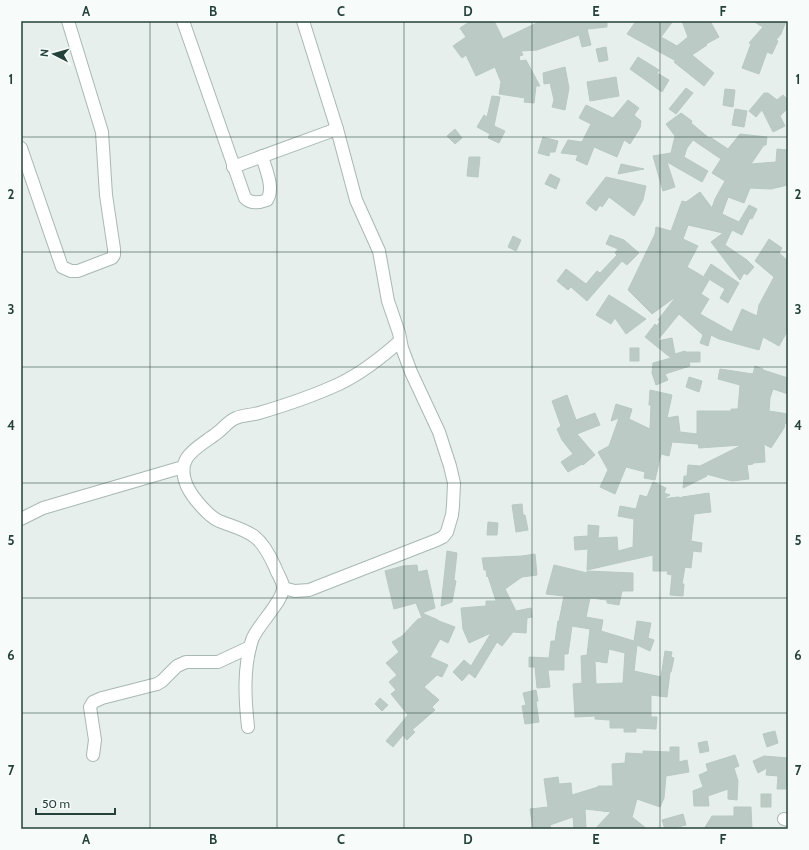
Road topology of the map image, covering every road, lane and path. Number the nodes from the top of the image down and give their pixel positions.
1 (68, 21) edge
2 (183, 21) edge
3 (303, 21) edge
4 (338, 129) junction
5 (21, 148) edge
6 (262, 156) junction
7 (233, 166) junction
8 (400, 341) junction
9 (183, 467) junction
10 (21, 519) edge
11 (283, 588) junction
12 (250, 647) junction
13 (248, 727) dead end
14 (93, 755) dead end

1 - 5 street
2 - 7 street
3 - 4 street
4 - 6 street
4 - 8 street
6 - 7 street
6 - 7 street
8 - 9 street
8 - 11 street
9 - 10 street
9 - 11 street
11 - 12 street
12 - 13 street
12 - 14 street

